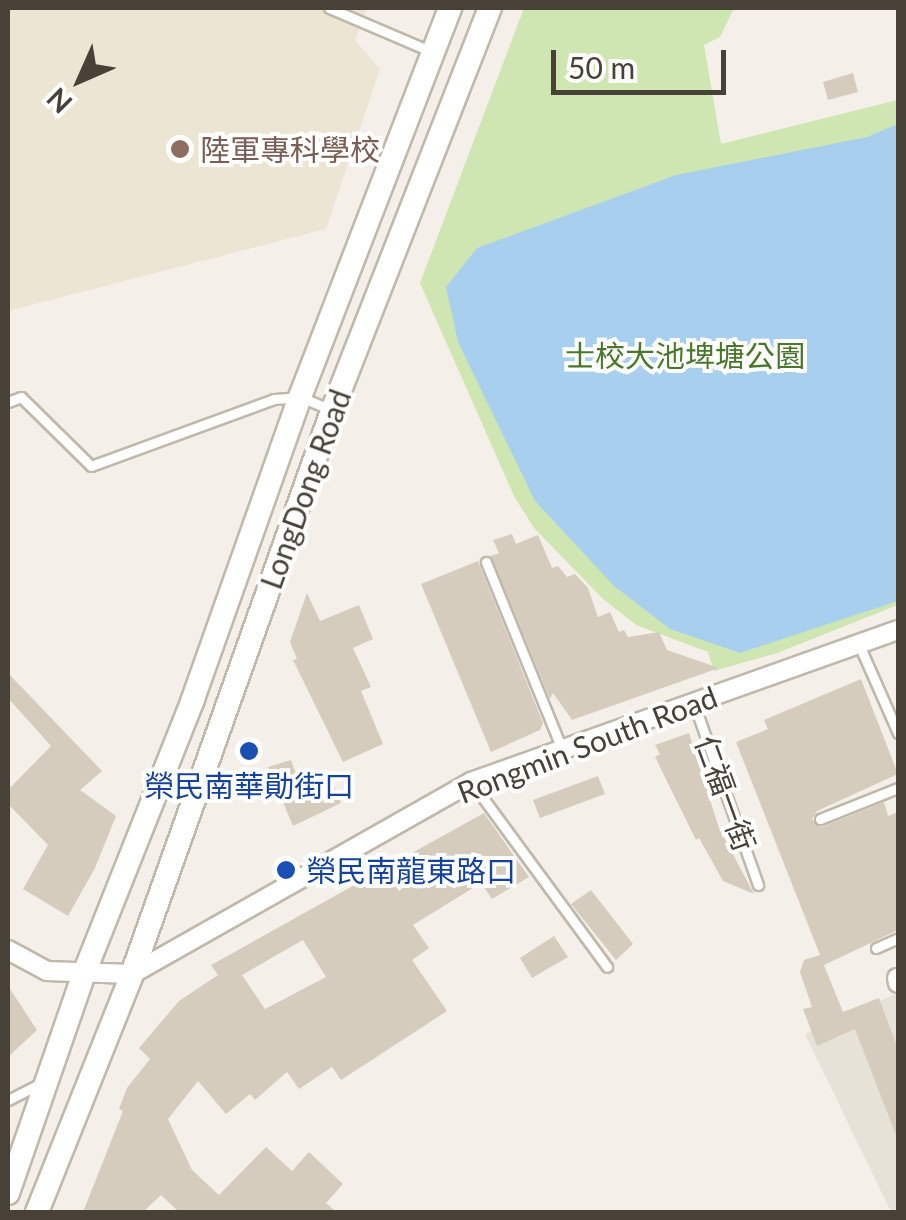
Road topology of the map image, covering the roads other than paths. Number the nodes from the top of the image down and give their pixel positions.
1 (329, 8) edge
2 (450, 8) edge
3 (490, 8) edge
4 (432, 52) junction
5 (300, 397) junction
6 (8, 402) edge
7 (332, 410) junction
8 (486, 562) dead end
9 (898, 630) edge
10 (860, 647) junction
11 (693, 701) junction
12 (898, 733) edge
13 (562, 749) junction
14 (471, 782) junction
15 (898, 788) edge
16 (820, 819) dead end
17 (758, 885) dead end
18 (898, 938) edge
19 (876, 948) dead end
20 (8, 950) edge
21 (606, 966) dead end
22 (85, 971) junction
23 (132, 974) junction
24 (46, 1081) junction
25 (8, 1100) edge
26 (8, 1192) edge
27 (37, 1212) edge

1 - 4 lane
2 - 4 street, LongDong Road
3 - 7 street, LongDong Road
4 - 5 street, LongDong Road
5 - 6 lane
5 - 7 lane
5 - 22 street, LongDong Road
7 - 23 street, LongDong Road
8 - 13 lane
9 - 10 street, Rongmin South Road
10 - 11 street, Rongmin South Road
10 - 12 lane
11 - 13 street, Rongmin South Road
11 - 17 lane, 仁福一街
13 - 14 street, Rongmin South Road
14 - 21 lane
14 - 23 street, Rongmin South Road
15 - 16 lane
18 - 19 lane
20 - 22 street
22 - 23 street
22 - 24 street
23 - 27 street
24 - 25 lane
24 - 26 street

